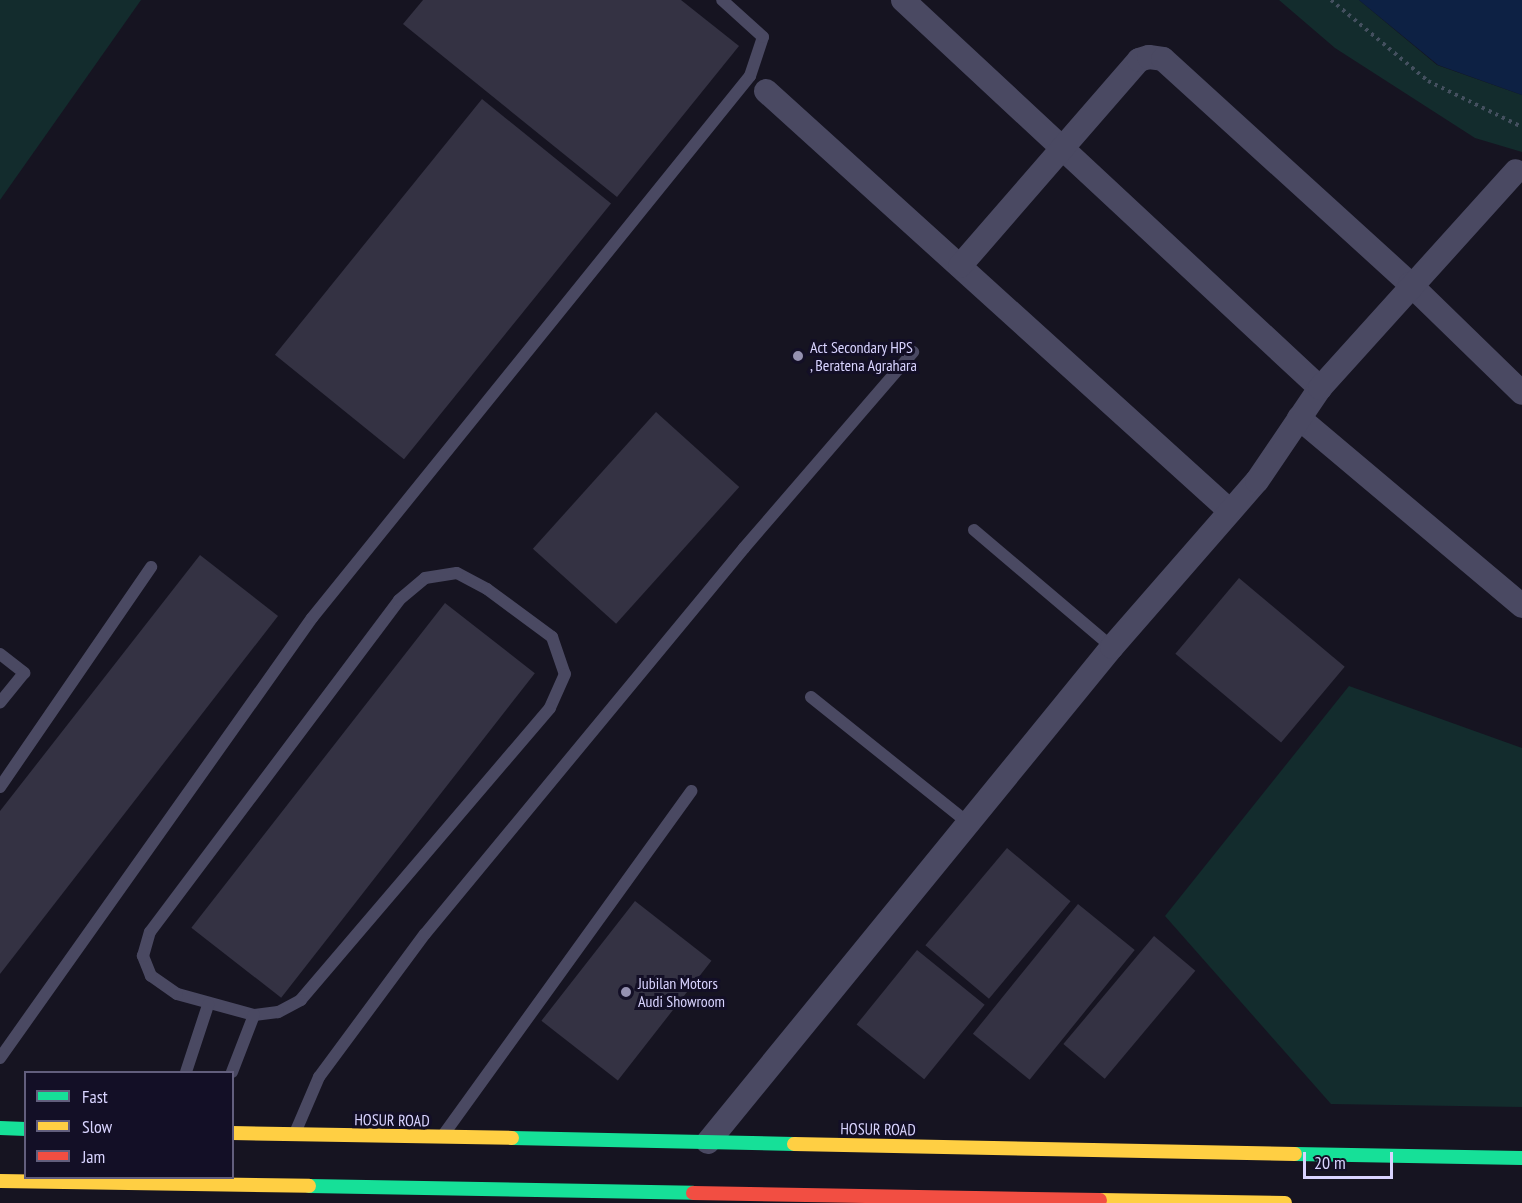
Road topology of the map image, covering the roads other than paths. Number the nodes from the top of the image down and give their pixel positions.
1 (722, 0) edge
2 (903, 0) edge
3 (766, 91) dead end
4 (1061, 145) junction
5 (1516, 171) dead end
6 (960, 266) junction
7 (1410, 284) junction
8 (913, 352) dead end
9 (1320, 388) junction
10 (1522, 393) edge
11 (1299, 418) junction
12 (1230, 511) junction
13 (974, 530) dead end
14 (152, 567) dead end
15 (1522, 606) edge
16 (1112, 647) junction
17 (0, 654) edge
18 (811, 697) dead end
19 (0, 703) edge
20 (0, 787) edge
21 (691, 791) dead end
22 (967, 822) junction
23 (208, 1005) junction
24 (254, 1014) junction
25 (0, 1058) edge
26 (186, 1071) edge
27 (232, 1071) edge
28 (0, 1128) edge
29 (24, 1129) edge
30 (234, 1133) edge
31 (295, 1134) junction
32 (442, 1137) junction
33 (708, 1142) junction
34 (1522, 1158) edge
35 (0, 1181) edge
36 (1285, 1203) edge

1 - 25 lane
2 - 4 street
3 - 6 street
4 - 6 street
4 - 7 street
4 - 9 street
5 - 7 street
6 - 12 street
7 - 9 street
7 - 10 street
8 - 31 lane
9 - 11 street
11 - 12 street
11 - 15 street
12 - 16 street
13 - 16 lane
14 - 20 lane
16 - 22 street
17 - 19 lane
18 - 22 lane
21 - 32 lane
22 - 33 street
23 - 24 lane
23 - 24 lane
23 - 26 lane
24 - 27 lane
28 - 29 main road
30 - 31 main road, HOSUR ROAD
31 - 32 main road, HOSUR ROAD
32 - 33 main road, HOSUR ROAD
33 - 34 main road, HOSUR ROAD
35 - 36 main road

